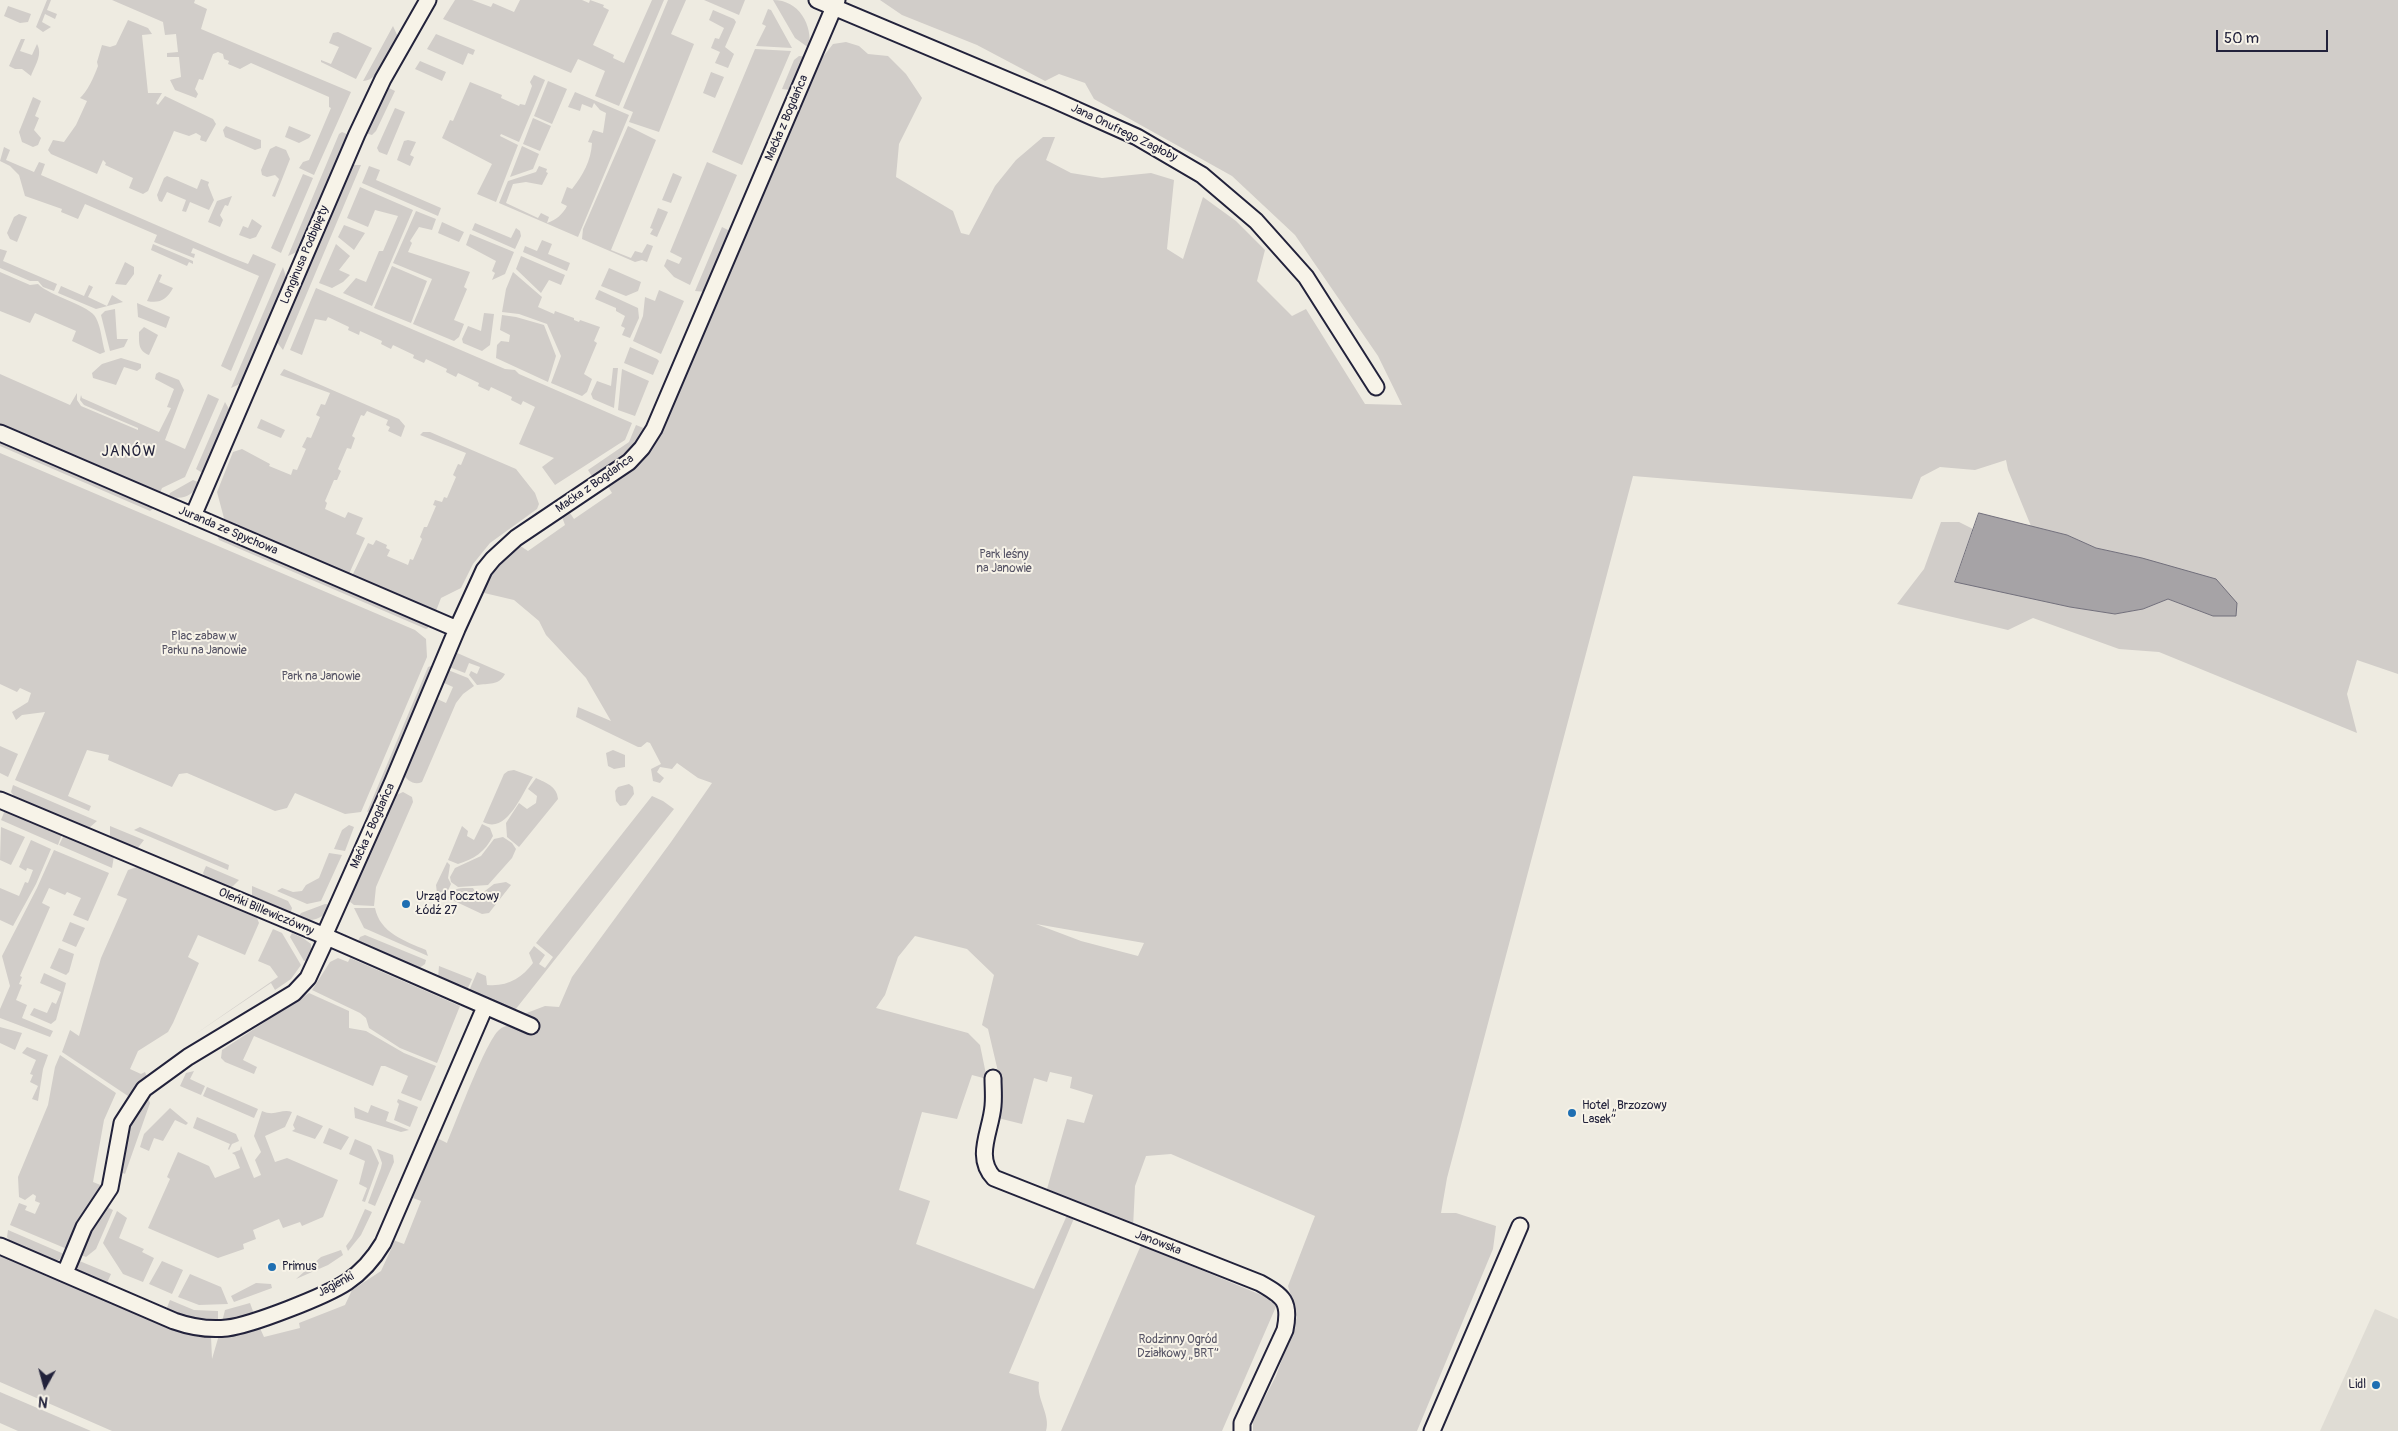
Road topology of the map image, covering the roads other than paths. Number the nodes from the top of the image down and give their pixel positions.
1 (428, 0) edge
2 (816, 0) edge
3 (835, 4) edge
4 (1376, 387) dead end
5 (0, 433) edge
6 (193, 516) junction
7 (457, 628) junction
8 (0, 800) edge
9 (325, 937) junction
10 (484, 1007) junction
11 (531, 1026) dead end
12 (993, 1078) dead end
13 (1520, 1226) dead end
14 (0, 1246) edge
15 (65, 1273) junction
16 (1242, 1431) edge
17 (1432, 1431) edge

1 - 6 street, Longinusa Podbipięty
2 - 3 street, Jana Onufrego Zagłoby
3 - 4 street, Jana Onufrego Zagłoby
3 - 7 street, Maćka z Bogdańca
5 - 6 street, Juranda ze Spychowa
6 - 7 street, Juranda ze Spychowa
7 - 9 street, Maćka z Bogdańca
8 - 9 street, Oleńki Billewiczówny
9 - 10 street, Oleńki Billewiczówny
9 - 15 street
10 - 11 street, Oleńki Billewiczówny
10 - 15 street, Jagienki
12 - 16 street, Janowska
13 - 17 street
14 - 15 street, Jagienki

